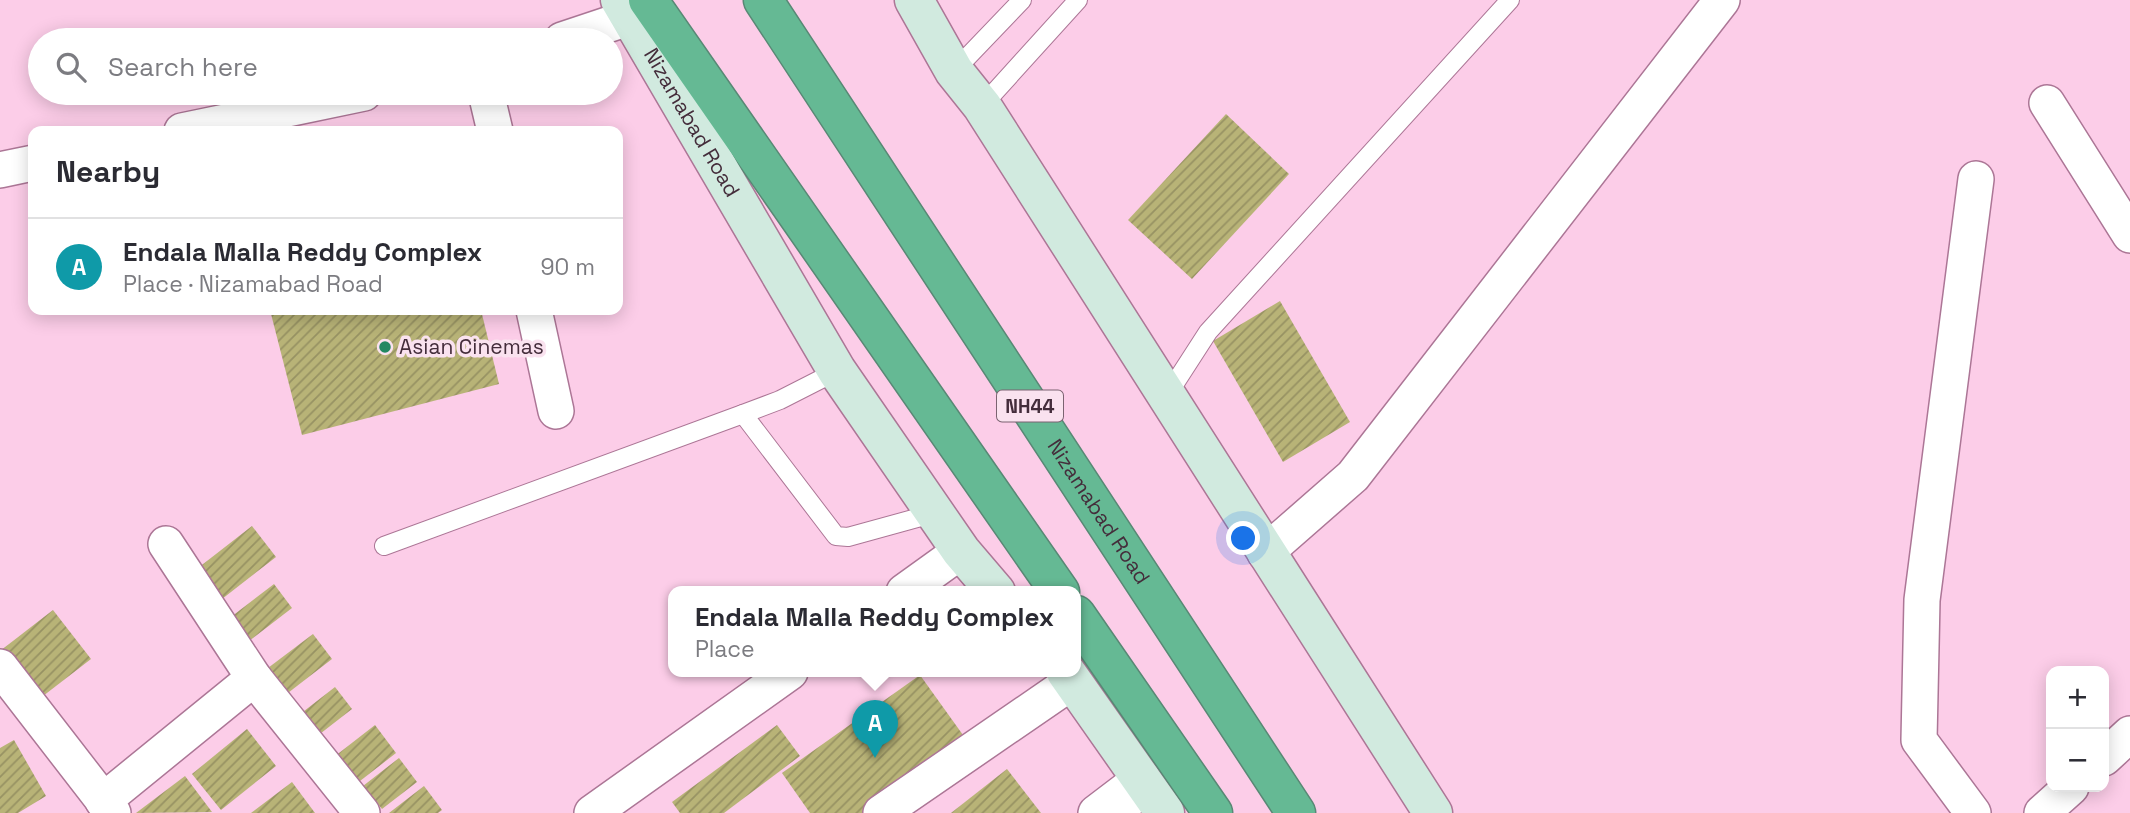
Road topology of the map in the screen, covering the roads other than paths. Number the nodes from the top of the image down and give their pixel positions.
1 (762, 0) edge
2 (914, 0) edge
3 (1021, 0) edge
4 (1078, 0) edge
5 (1510, 0) edge
6 (1722, 0) edge
7 (639, 7) edge
8 (590, 28) edge
9 (954, 71) junction
10 (2047, 103) dead end
11 (307, 105) edge
12 (489, 105) edge
13 (982, 106) junction
14 (206, 126) edge
15 (494, 126) edge
16 (28, 164) edge
17 (0, 170) edge
18 (1976, 179) dead end
19 (2130, 235) edge
20 (535, 315) edge
21 (837, 371) junction
22 (1166, 397) junction
23 (556, 411) dead end
24 (743, 414) junction
25 (935, 513) junction
26 (166, 544) dead end
27 (384, 546) dead end
28 (961, 551) junction
29 (1265, 553) junction
30 (912, 586) edge
31 (991, 586) edge
32 (1056, 586) edge
33 (1081, 622) edge
34 (0, 667) edge
35 (783, 677) edge
36 (1070, 677) edge
37 (254, 678) junction
38 (2065, 792) edge
39 (1146, 799) edge
40 (108, 807) edge
41 (362, 813) edge
42 (592, 813) edge
43 (881, 813) edge
44 (1096, 813) edge
45 (1213, 813) edge
46 (1296, 813) edge
47 (1433, 813) edge
48 (1973, 813) edge
49 (2042, 813) edge

1 - 46 highway, Nizamabad Road / NH44
2 - 9 main road
3 - 9 lane
4 - 13 lane
5 - 22 lane
6 - 29 street
7 - 8 street
7 - 21 main road, Nizamabad Road
7 - 32 highway, Nizamabad Road
9 - 13 main road
10 - 19 street
11 - 14 street
12 - 15 street
13 - 22 main road
16 - 17 street
18 - 48 street
20 - 23 street
21 - 24 lane
21 - 25 main road, Nizamabad Road
22 - 29 main road
24 - 25 lane
24 - 27 lane
25 - 28 main road, Nizamabad Road
26 - 37 street
28 - 30 street
28 - 31 main road, Nizamabad Road
29 - 47 main road
33 - 45 highway
34 - 40 street
35 - 42 street
36 - 39 main road
36 - 43 street
37 - 40 street
37 - 41 street
38 - 49 street
39 - 44 street

